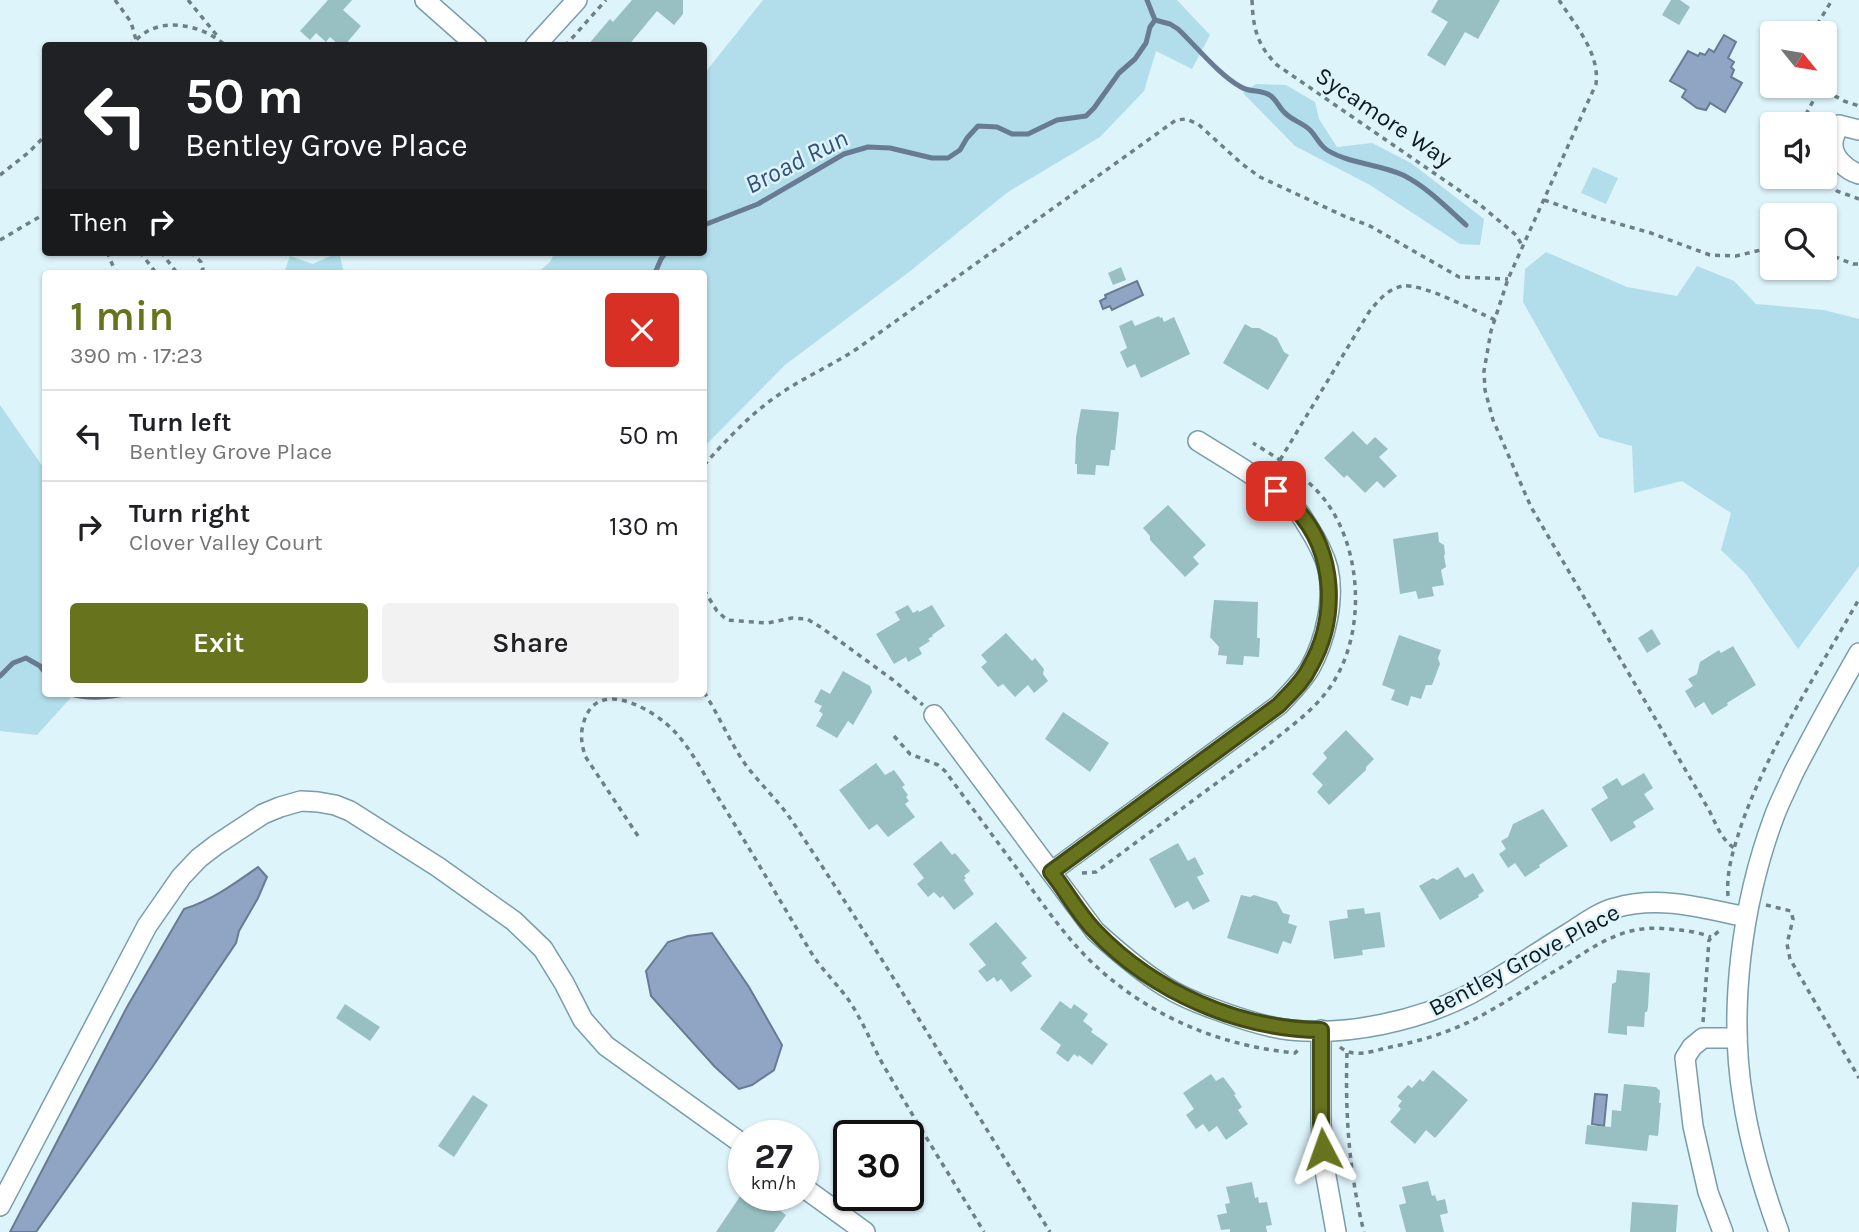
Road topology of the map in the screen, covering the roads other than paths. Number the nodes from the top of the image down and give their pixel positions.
1 (425, 0) edge
2 (577, 0) edge
3 (472, 42) edge
4 (539, 42) edge
5 (1859, 130) edge
6 (1859, 174) edge
7 (1198, 441) dead end
8 (1859, 653) edge
9 (934, 715) road end
10 (1056, 878) junction
11 (1748, 909) junction
12 (1321, 1037) junction
13 (1737, 1038) junction
14 (728, 1134) edge
15 (819, 1199) edge
16 (0, 1206) edge
17 (865, 1232) edge
18 (1336, 1232) edge
19 (1723, 1232) edge
20 (1779, 1232) edge

1 - 3 street
2 - 4 street
5 - 6 street
7 - 10 street
8 - 11 street
9 - 10 street, Bentley Grove Place
10 - 12 street, Bentley Grove Place
11 - 12 street, Bentley Grove Place
11 - 13 street
12 - 18 street
13 - 19 street
13 - 20 street
14 - 16 street
15 - 17 street

